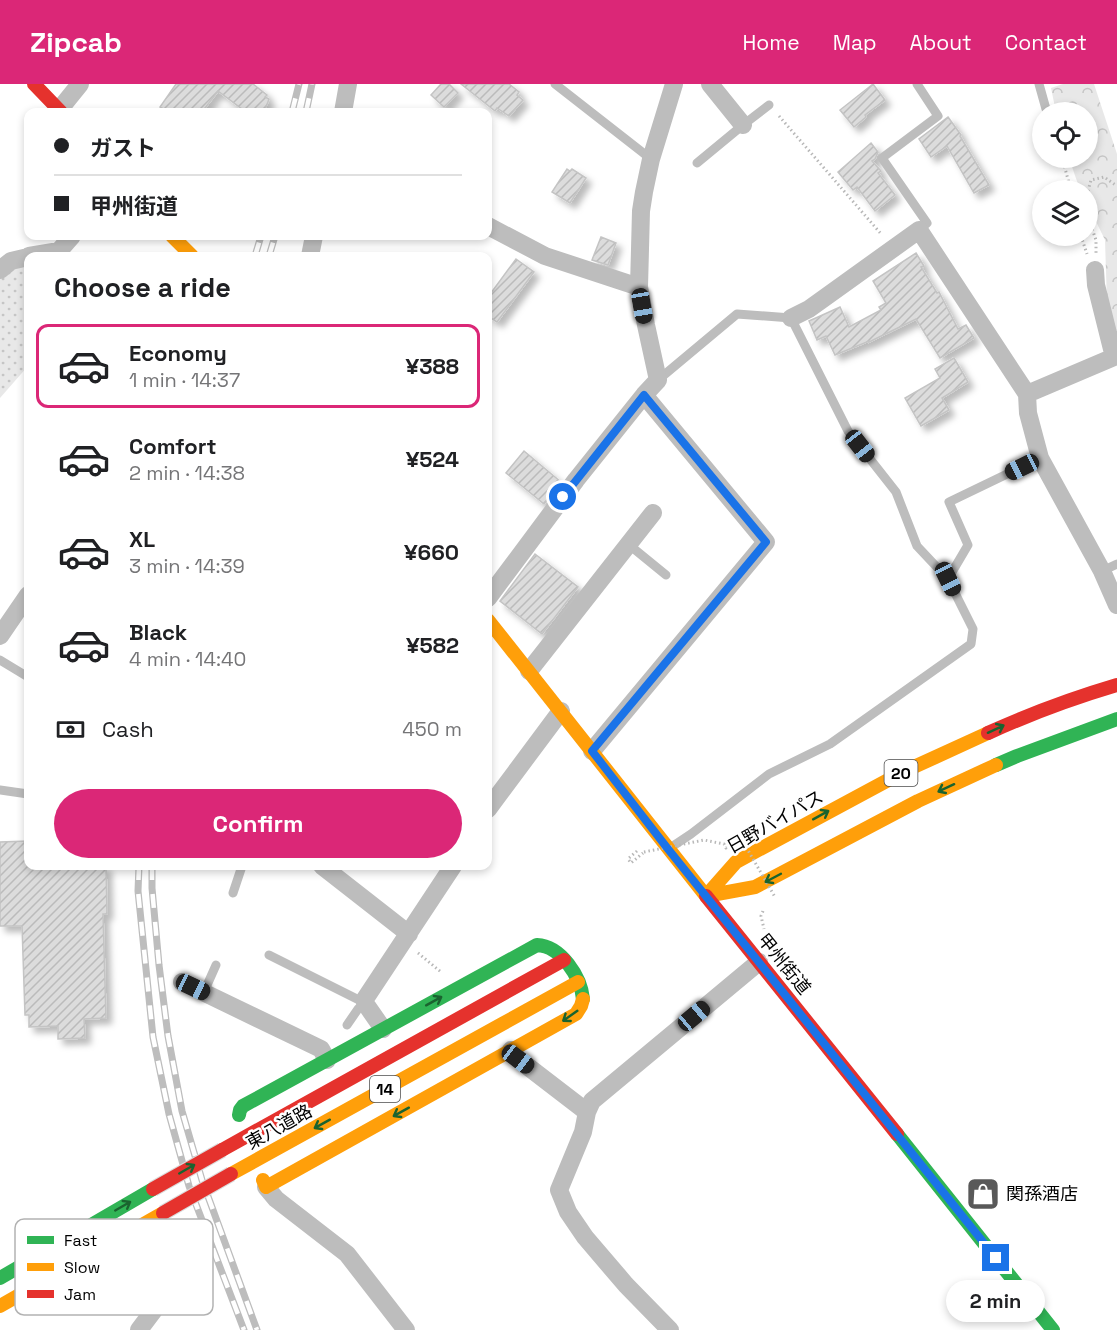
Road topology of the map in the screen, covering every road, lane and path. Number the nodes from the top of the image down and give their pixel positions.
1 (33, 84) edge
2 (80, 84) edge
3 (348, 84) edge
4 (555, 84) edge
5 (674, 84) edge
6 (710, 84) edge
7 (917, 84) edge
8 (1039, 84) edge
9 (1044, 102) edge
10 (769, 105) joint
11 (57, 108) edge
12 (62, 108) edge
13 (344, 108) edge
14 (743, 124) junction
15 (651, 159) junction
16 (697, 163) dead end
17 (1091, 180) edge
18 (1117, 186) edge
19 (492, 228) edge
20 (919, 230) junction
21 (69, 240) edge
22 (176, 240) edge
23 (1096, 246) edge
24 (893, 248) junction
25 (54, 252) edge
26 (188, 252) edge
27 (24, 258) edge
28 (0, 270) edge
29 (1095, 270) joint
30 (639, 286) junction
31 (791, 318) junction
32 (658, 380) junction
33 (1028, 394) junction
34 (644, 395) junction
35 (1040, 458) junction
36 (653, 513) dead end
37 (628, 544) junction
38 (1109, 568) edge
39 (666, 575) dead end
40 (948, 579) junction
41 (492, 593) edge
42 (24, 601) edge
43 (1117, 606) edge
44 (492, 625) edge
45 (0, 636) edge
46 (0, 660) edge
47 (529, 671) junction
48 (24, 675) edge
49 (1117, 685) edge
50 (561, 711) junction
51 (1117, 719) edge
52 (592, 751) junction
53 (0, 790) edge
54 (24, 793) edge
55 (492, 804) edge
56 (642, 847) dead end
57 (668, 849) junction
58 (241, 870) edge
59 (327, 870) edge
60 (450, 870) edge
61 (233, 893) dead end
62 (706, 896) junction
63 (775, 897) dead end
64 (406, 938) junction
65 (269, 955) dead end
66 (564, 960) junction
67 (759, 962) junction
68 (216, 965) dead end
69 (441, 972) dead end
70 (578, 981) junction
71 (182, 982) dead end
72 (204, 992) junction
73 (365, 1003) junction
74 (347, 1025) dead end
75 (383, 1029) junction
76 (511, 1050) junction
77 (327, 1060) junction
78 (587, 1112) junction
79 (239, 1115) dead end
80 (265, 1183) joint
81 (101, 1219) edge
82 (152, 1219) edge
83 (15, 1269) edge
84 (0, 1278) edge
85 (15, 1297) edge
86 (0, 1306) edge
87 (150, 1315) edge
88 (139, 1330) edge
89 (406, 1330) edge
90 (670, 1330) edge
91 (1053, 1330) edge

1 - 11 main road
2 - 12 street
3 - 13 street
4 - 15 lane
5 - 15 street
6 - 14 street
7 - 20 lane
8 - 9 lane
10 - 14 lane
10 - 24 path
14 - 16 lane
15 - 30 street
17 - 18 path
19 - 30 street
20 - 24 street
20 - 33 street
21 - 25 street
22 - 26 main road
23 - 29 path
24 - 31 street
27 - 28 street
29 - 33 street
30 - 32 street
31 - 32 lane
31 - 40 lane
32 - 34 street
33 - 35 street
34 - 41 street
34 - 52 street
35 - 38 street
35 - 40 lane
36 - 37 street
37 - 39 lane
37 - 47 street
38 - 43 street
40 - 57 lane
42 - 45 street
44 - 47 main road, 甲州街道
46 - 48 lane
47 - 50 main road, 甲州街道
62 -> 49 main road, 日野バイパス / 20
50 - 52 main road, 甲州街道
50 - 55 street
51 -> 62 main road, 20
52 - 57 main road, 甲州街道
53 - 54 lane
56 - 63 path, bridge
57 - 62 main road, 甲州街道
58 - 61 lane
59 - 64 street
60 - 64 street
62 - 67 main road, 甲州街道
64 - 69 path
64 - 73 street
65 - 73 lane
66 - 70 main road
75 -> 66 main road
81 -> 66 main road, 東八道路 / 14, bridge
67 - 78 street
67 - 91 main road, 甲州街道
68 - 72 lane
70 -> 76 main road
70 -> 82 main road, 東八道路 / 14, bridge
71 - 72 street
72 - 77 street
73 - 74 lane
73 - 75 street
75 - 77 main road
76 - 78 street
76 -> 80 main road
77 - 79 main road
78 - 90 street
80 - 89 street
84 -> 83 main road, 東八道路 / 14, bridge
85 -> 86 main road, 東八道路 / 14, bridge
87 - 88 street

